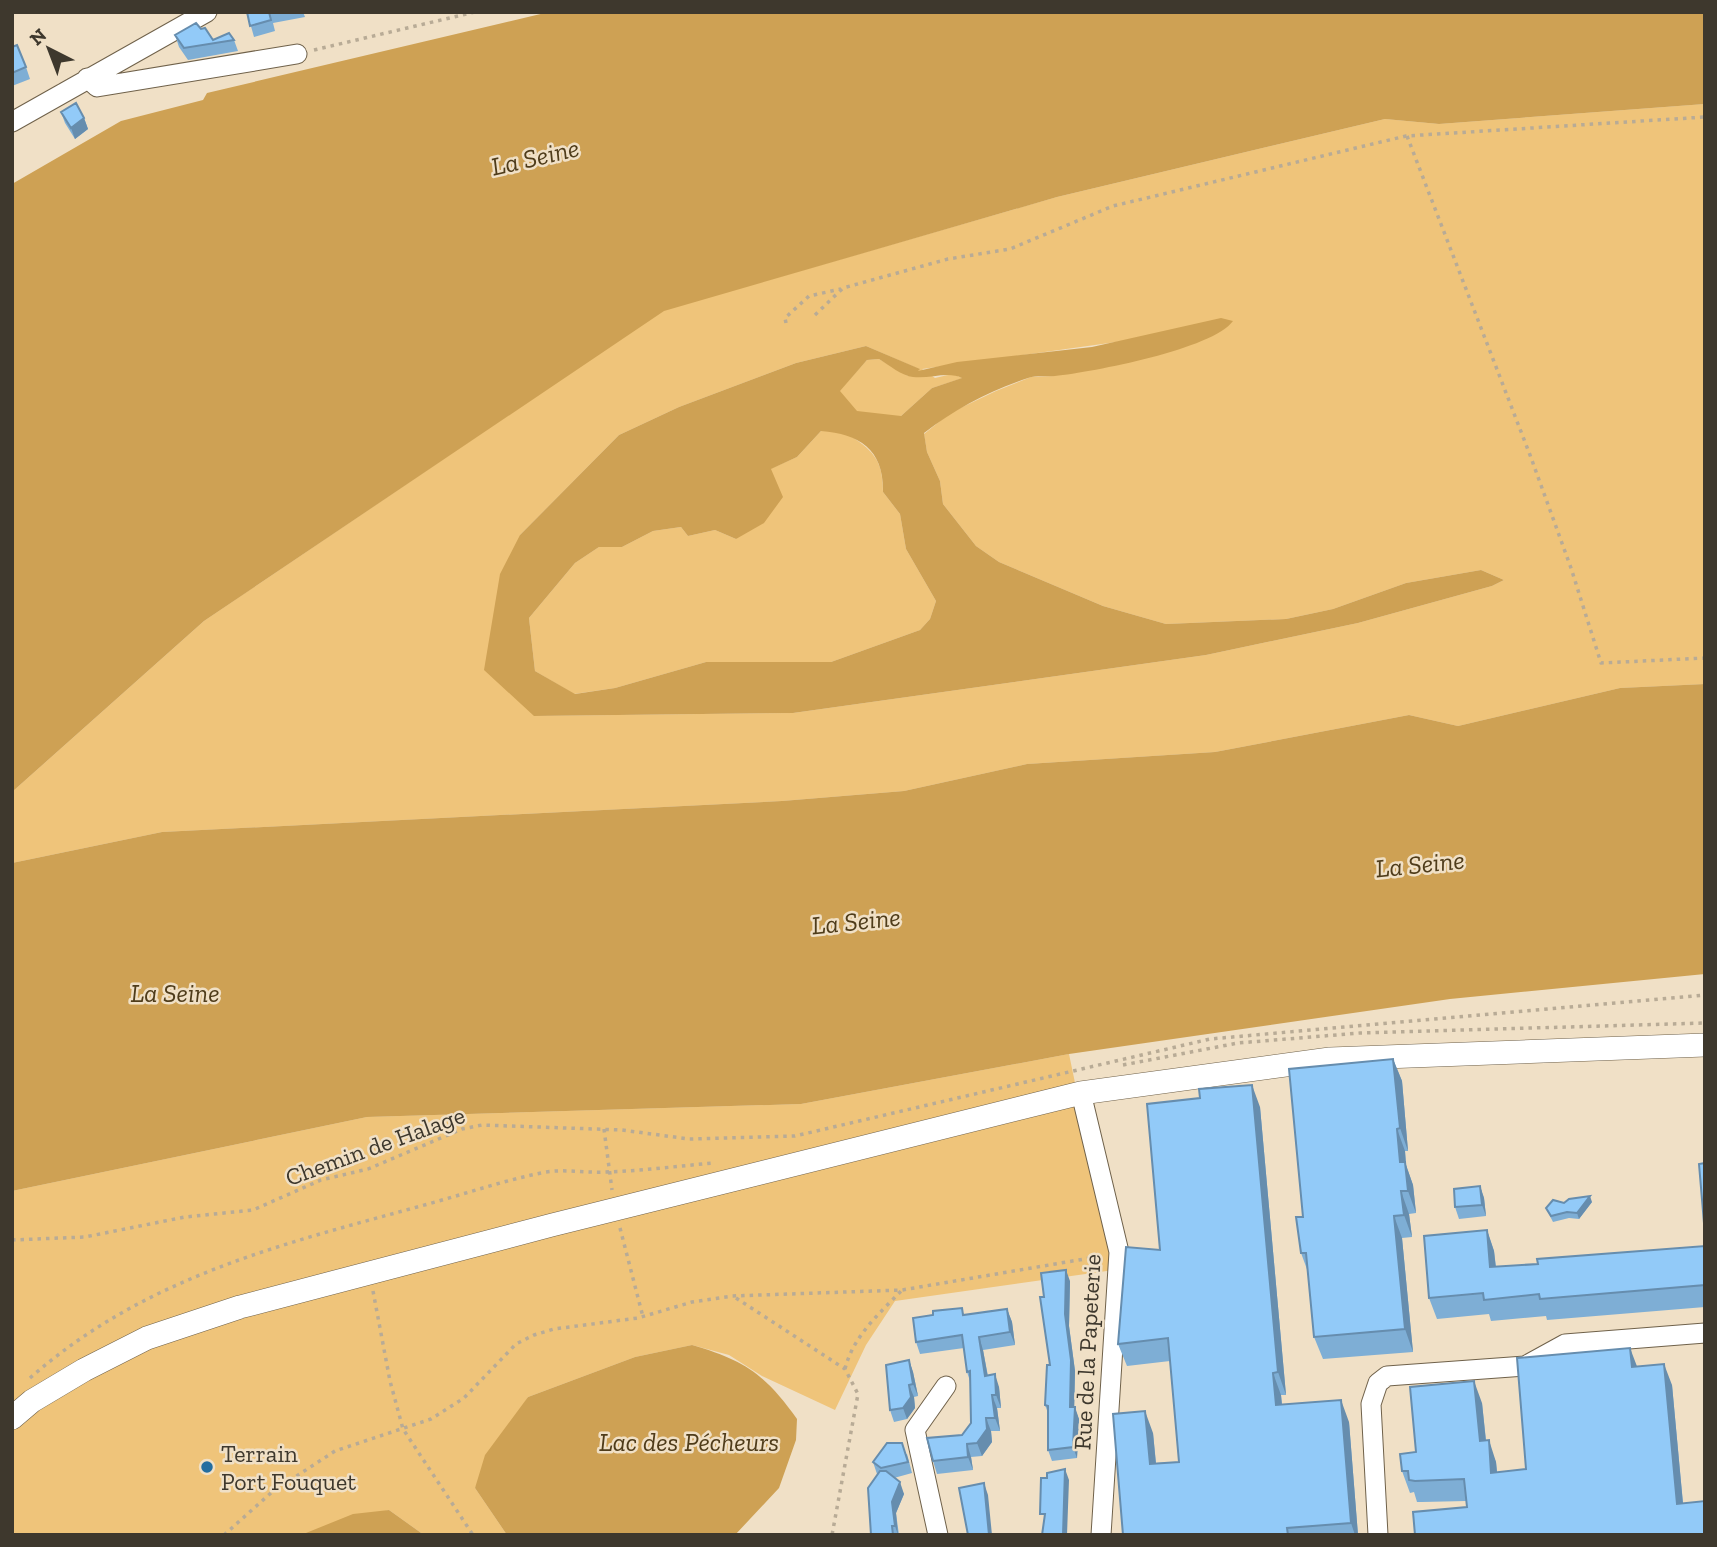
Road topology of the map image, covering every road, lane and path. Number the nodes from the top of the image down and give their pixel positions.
1 (184, 12) edge
2 (207, 12) edge
3 (475, 12) edge
4 (298, 54) joint
5 (88, 78) junction
6 (1705, 117) edge
7 (12, 122) edge
8 (1406, 136) junction
9 (843, 288) junction
10 (815, 315) dead end
11 (786, 323) dead end
12 (1705, 658) edge
13 (1705, 1045) edge
14 (1081, 1093) junction
15 (795, 1136) dead end
16 (12, 1240) edge
17 (1119, 1252) junction
18 (370, 1272) junction
19 (902, 1290) junction
20 (732, 1296) junction
21 (1705, 1333) edge
22 (845, 1369) junction
23 (946, 1386) dead end
24 (12, 1418) edge
25 (403, 1429) junction
26 (224, 1535) edge
27 (473, 1535) edge
28 (832, 1535) edge
29 (938, 1535) edge
30 (1101, 1535) edge
31 (1378, 1535) edge

1 - 5 street
2 - 5 street
3 - 4 path
4 - 5 street
5 - 7 street
6 - 8 path
8 - 9 path
8 - 12 path
9 - 10 path
9 - 11 path
13 - 14 main road
14 - 17 street, Rue de la Papeterie
14 - 18 main road
15 - 16 path, Chemin de Halage
17 - 19 path
17 - 30 street, Rue de la Papeterie
18 - 24 main road
18 - 25 path
19 - 20 path
19 - 22 path
20 - 22 path
20 - 25 path
21 - 31 street
22 - 28 path
23 - 29 street
25 - 26 path
25 - 27 path

